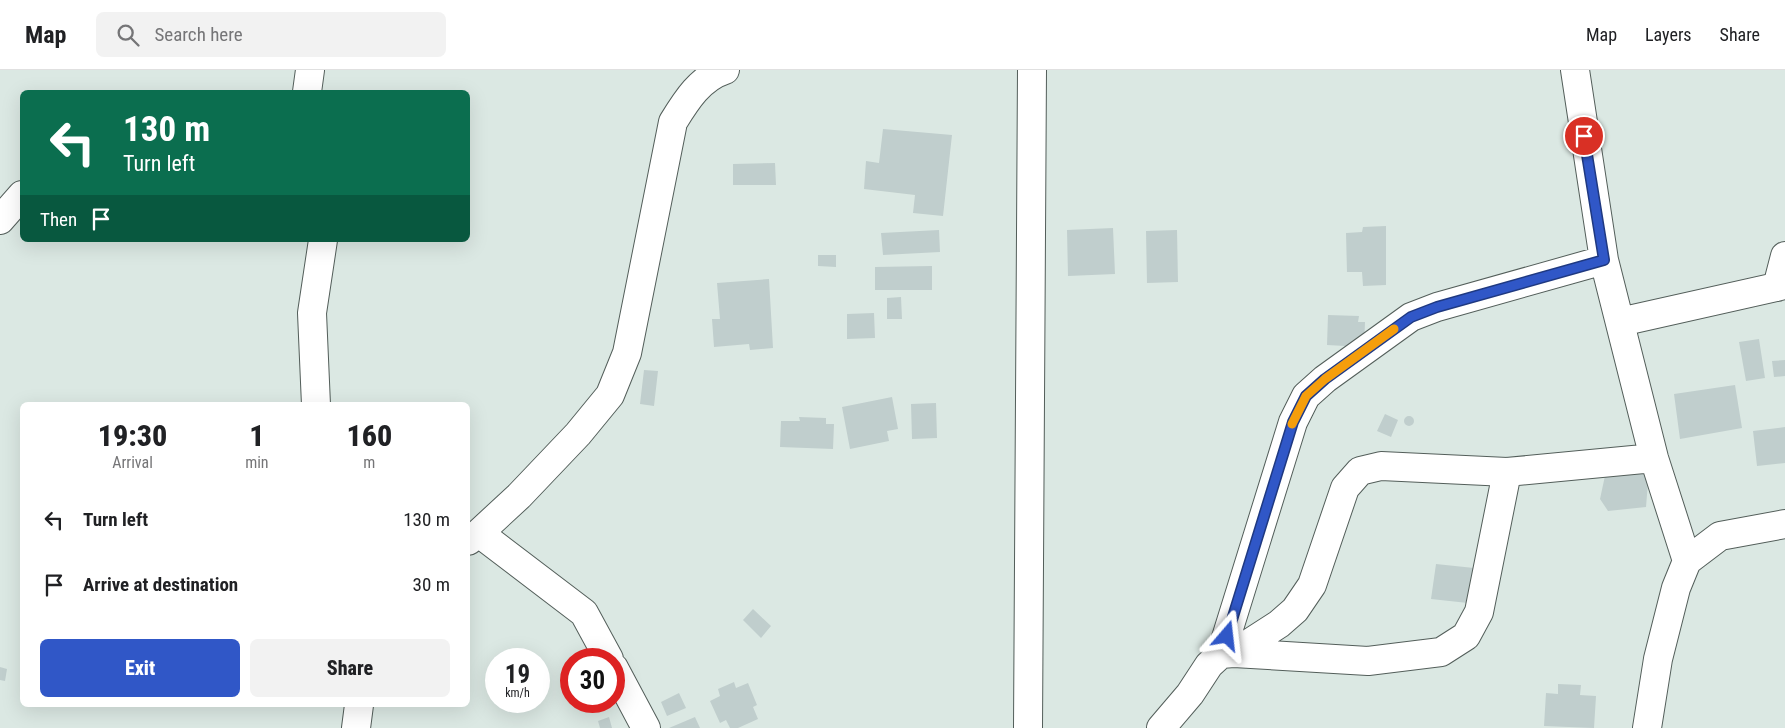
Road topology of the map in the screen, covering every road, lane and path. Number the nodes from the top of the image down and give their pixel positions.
1 (310, 70) edge
2 (724, 70) edge
3 (1032, 70) edge
4 (1575, 70) edge
5 (307, 90) edge
6 (20, 197) edge
7 (0, 220) edge
8 (323, 242) edge
9 (1785, 256) edge
10 (1604, 260) junction
11 (1781, 286) edge
12 (1620, 322) junction
13 (316, 402) edge
14 (1654, 458) junction
15 (1508, 472) junction
16 (1785, 524) edge
17 (473, 537) edge
18 (1687, 561) junction
19 (603, 648) edge
20 (1228, 654) junction
21 (625, 689) edge
22 (359, 707) edge
23 (356, 728) edge
24 (646, 728) edge
25 (1028, 728) edge
26 (1161, 728) edge
27 (1647, 728) edge

1 - 5 street
2 - 17 street
3 - 25 street
4 - 10 street
6 - 7 street
8 - 13 street
9 - 11 street
10 - 12 street
10 - 20 street
11 - 12 street
12 - 14 street
14 - 15 street
14 - 18 street
15 - 20 street
15 - 20 street
16 - 18 street
17 - 19 street
18 - 27 street
20 - 26 street
21 - 24 street
22 - 23 street

